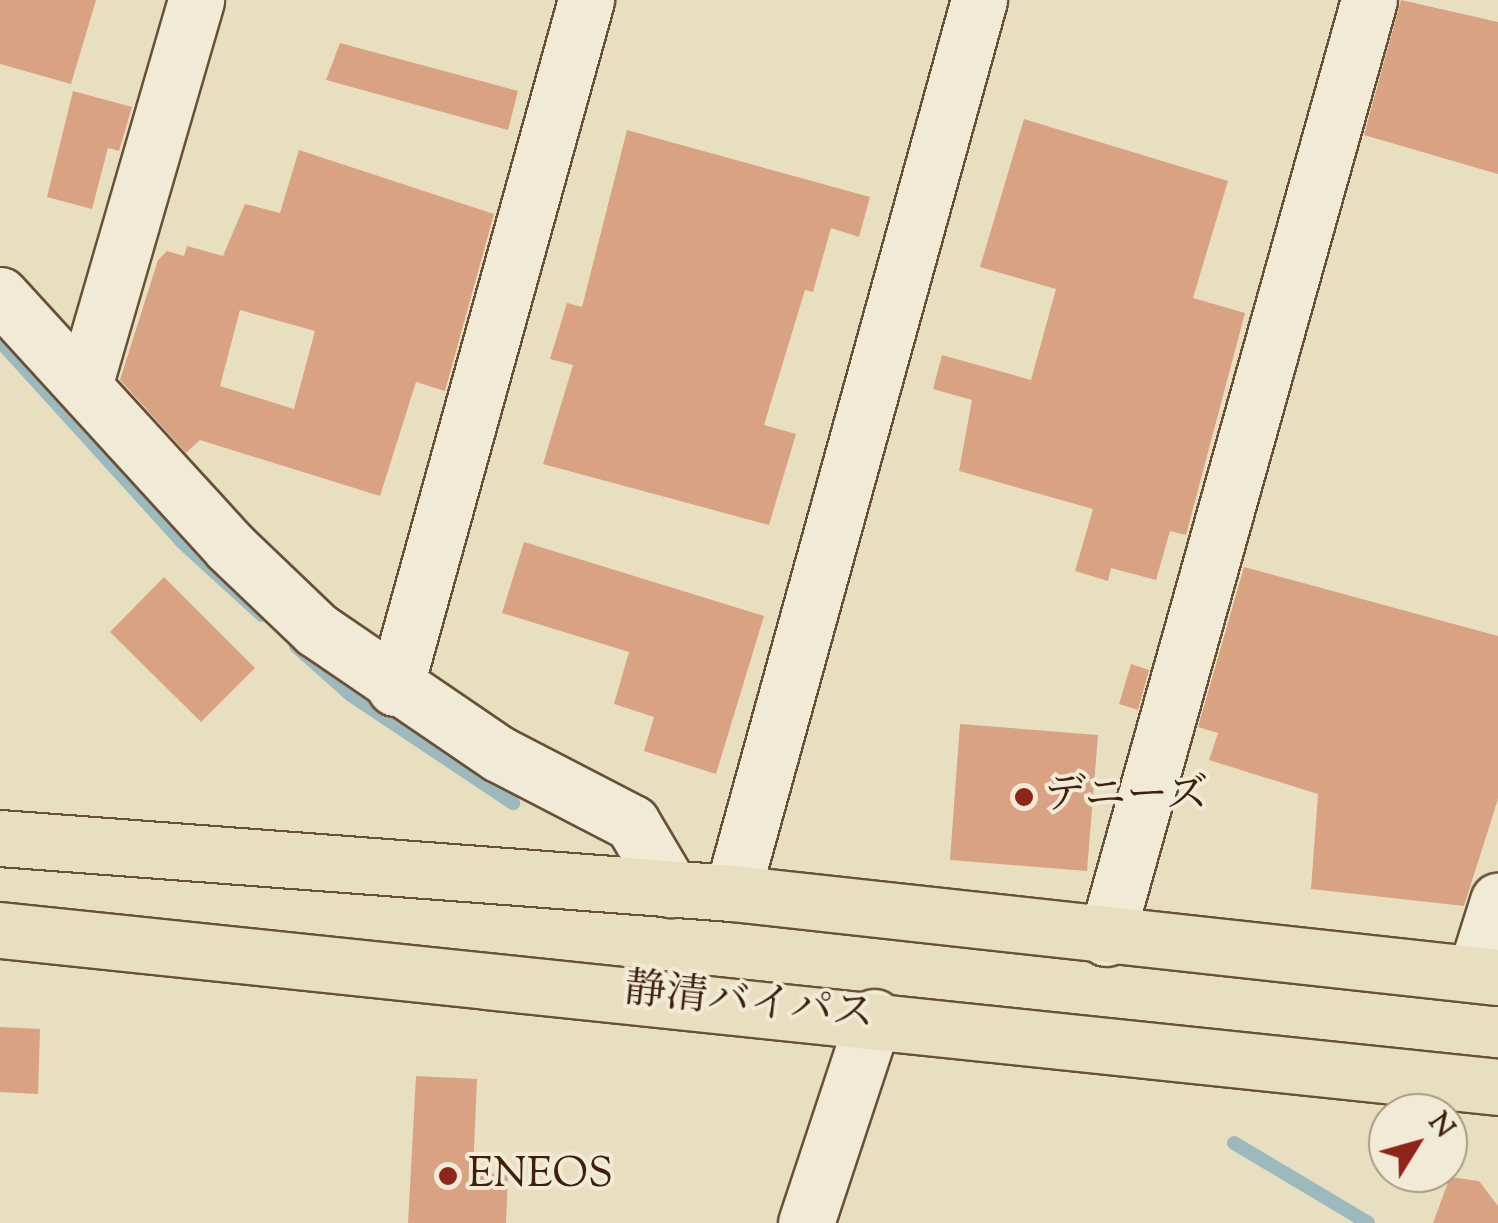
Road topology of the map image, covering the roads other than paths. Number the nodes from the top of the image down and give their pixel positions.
1 (196, 0) edge
2 (586, 0) edge
3 (979, 0) edge
4 (1369, 0) edge
5 (0, 294) edge
6 (84, 386) junction
7 (394, 688) junction
8 (0, 838) edge
9 (672, 890) junction
10 (732, 893) junction
11 (1498, 902) edge
12 (0, 930) edge
13 (1106, 938) junction
14 (1487, 975) edge
15 (874, 1016) junction
16 (1498, 1087) edge
17 (806, 1223) edge

1 - 6 street
2 - 7 street
3 - 10 street
4 - 13 street
5 - 6 street
6 - 7 street
7 - 9 street
8 - 9 highway
9 - 10 highway
10 - 13 highway
11 - 14 street
12 - 15 highway, 静清バイパス
13 - 14 highway
15 - 16 highway, 静清バイパス
15 - 17 street

